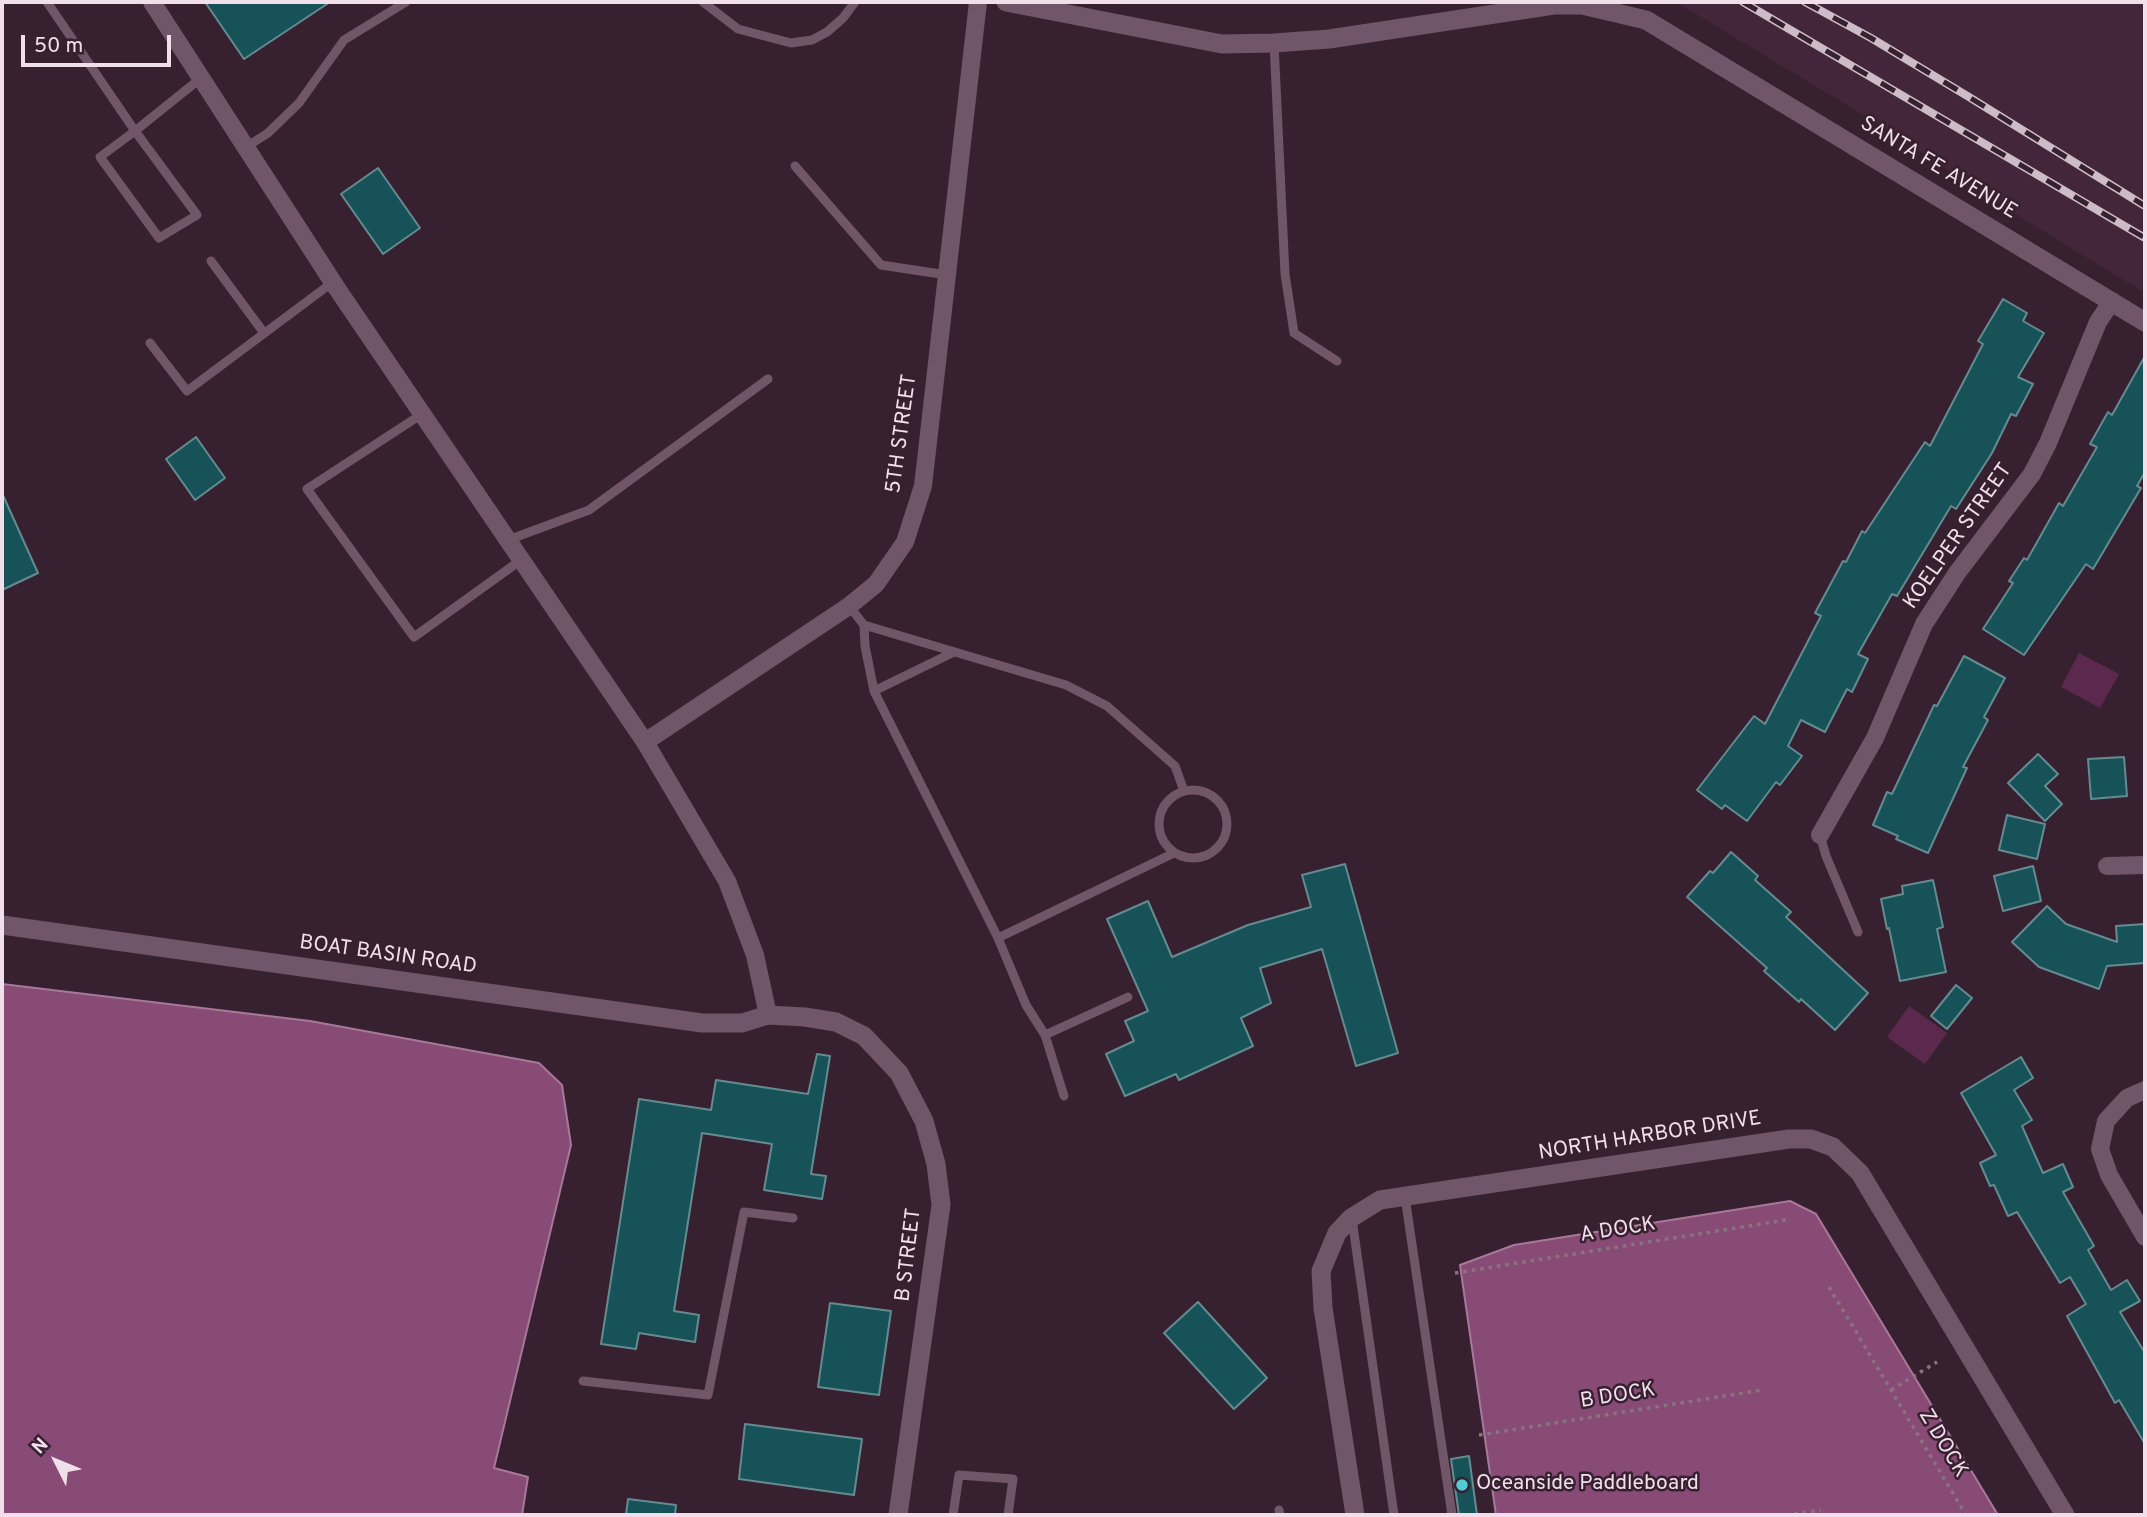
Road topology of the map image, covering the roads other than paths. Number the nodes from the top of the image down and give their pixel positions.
1 (47, 2) edge
2 (152, 2) edge
3 (406, 2) edge
4 (703, 2) edge
5 (855, 2) edge
6 (978, 2) edge
7 (1006, 2) edge
8 (1274, 43) junction
9 (201, 78) junction
10 (135, 131) junction
11 (246, 147) junction
12 (795, 166) dead end
13 (211, 261) dead end
14 (947, 275) junction
15 (333, 282) junction
16 (2112, 301) junction
17 (2145, 322) edge
18 (264, 333) junction
19 (150, 342) dead end
20 (1337, 361) dead end
21 (768, 379) dead end
22 (422, 414) junction
23 (508, 540) junction
24 (521, 561) junction
25 (849, 607) junction
26 (864, 625) junction
27 (954, 652) junction
28 (874, 691) junction
29 (645, 743) junction
30 (1184, 791) junction
31 (1820, 835) joint
32 (1174, 853) junction
33 (2145, 865) edge
34 (2106, 866) dead end
35 (2, 925) edge
36 (1858, 932) dead end
37 (998, 938) junction
38 (1128, 997) dead end
39 (768, 1015) junction
40 (1045, 1035) junction
41 (2145, 1090) edge
42 (1064, 1096) dead end
43 (1405, 1196) junction
44 (1352, 1217) junction
45 (793, 1218) dead end
46 (2145, 1237) edge
47 (583, 1381) dead end
48 (898, 1515) edge
49 (953, 1515) edge
50 (1008, 1515) edge
51 (1355, 1515) edge
52 (1394, 1515) edge
53 (1452, 1515) edge
54 (2066, 1515) edge

1 - 10 lane
2 - 9 street
3 - 11 lane
4 - 5 lane
6 - 14 street, 5TH STREET
7 - 8 street, SANTA FE AVENUE
8 - 16 street, SANTA FE AVENUE
8 - 20 lane
9 - 10 lane
9 - 11 street
10 - 10 lane
11 - 15 street
12 - 14 lane
13 - 18 lane
14 - 25 street, 5TH STREET
15 - 18 lane
15 - 22 street
16 - 17 street, SANTA FE AVENUE
16 - 31 street, KOELPER STREET
18 - 19 lane
21 - 23 lane
22 - 23 street
22 - 24 lane
23 - 24 street
24 - 29 street
25 - 26 lane
25 - 29 street, 5TH STREET
26 - 27 lane
26 - 28 lane
27 - 28 lane
27 - 30 lane
28 - 37 lane
29 - 39 street
30 - 32 lane
30 - 32 lane
31 - 36 lane
32 - 37 lane
33 - 34 street
35 - 39 street, BOAT BASIN ROAD
37 - 40 lane
38 - 40 lane
39 - 48 street, B STREET
40 - 42 lane
41 - 46 street
43 - 44 street, NORTH HARBOR DRIVE
43 - 53 lane
43 - 54 street, NORTH HARBOR DRIVE
44 - 51 street, NORTH HARBOR DRIVE
44 - 52 lane
45 - 47 lane
49 - 50 lane

